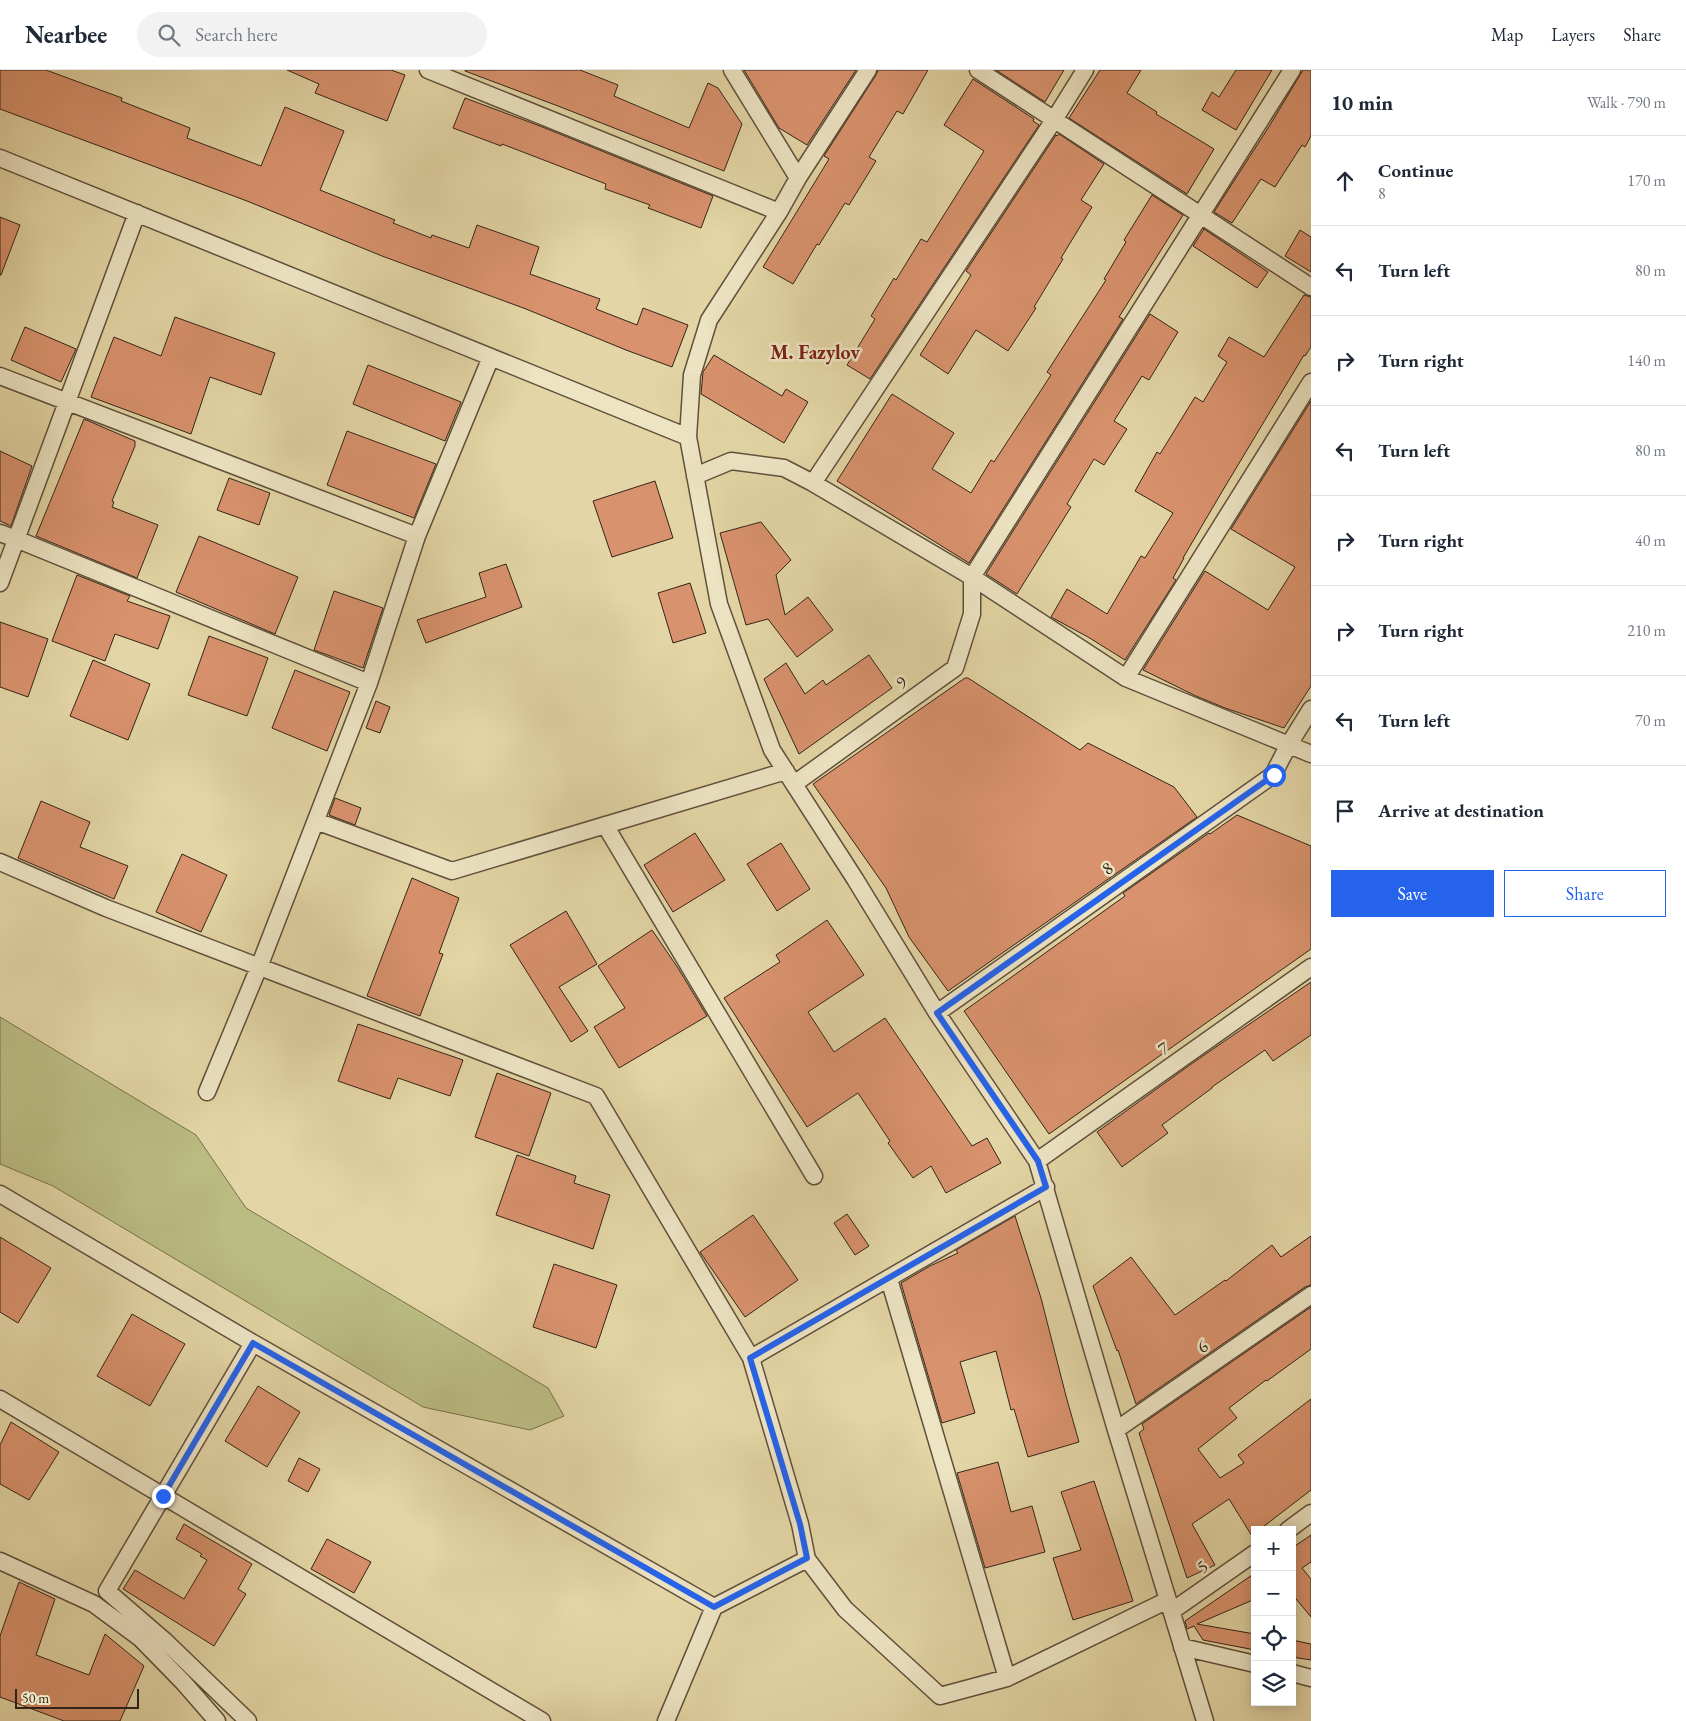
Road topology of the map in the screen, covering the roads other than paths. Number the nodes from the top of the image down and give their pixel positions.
1 (428, 70) edge
2 (732, 70) edge
3 (868, 70) edge
4 (978, 70) edge
5 (1085, 70) edge
6 (1292, 70) edge
7 (1054, 120) junction
8 (0, 158) edge
9 (798, 178) junction
10 (779, 212) junction
11 (137, 214) junction
12 (1200, 215) junction
13 (1311, 287) edge
14 (491, 357) junction
15 (0, 376) edge
16 (1311, 382) edge
17 (68, 402) junction
18 (688, 436) junction
19 (695, 476) junction
20 (814, 482) junction
21 (0, 533) edge
22 (417, 536) junction
23 (16, 539) junction
24 (972, 577) junction
25 (0, 583) edge
26 (1126, 678) junction
27 (369, 683) junction
28 (1311, 709) edge
29 (1288, 746) junction
30 (1311, 754) edge
31 (790, 778) junction
32 (316, 821) junction
33 (605, 825) junction
34 (0, 862) edge
35 (259, 966) junction
36 (1311, 968) edge
37 (937, 1013) junction
38 (207, 1092) dead end
39 (1038, 1161) junction
40 (814, 1176) dead end
41 (1046, 1187) junction
42 (0, 1194) edge
43 (889, 1279) junction
44 (1311, 1294) edge
45 (253, 1343) junction
46 (750, 1358) junction
47 (0, 1399) edge
48 (1116, 1430) junction
49 (163, 1496) junction
50 (1311, 1513) edge
51 (1293, 1526) edge
52 (1251, 1555) edge
53 (807, 1558) junction
54 (0, 1560) edge
55 (1170, 1606) junction
56 (714, 1607) junction
57 (1182, 1647) junction
58 (1251, 1663) edge
59 (1296, 1674) edge
60 (1007, 1678) junction
61 (1311, 1678) edge
62 (217, 1721) edge
63 (248, 1721) edge
64 (542, 1721) edge
65 (666, 1721) edge
66 (1205, 1721) edge

1 - 10 street
2 - 9 street
3 - 9 street
4 - 7 street
5 - 7 street
6 - 12 street
7 - 12 street
7 - 20 street
8 - 11 street
9 - 10 street
10 - 18 street
11 - 14 street
11 - 17 street
12 - 13 street
12 - 24 street
14 - 18 street
14 - 22 street
15 - 17 street
16 - 26 street
17 - 22 street
17 - 23 street
18 - 19 street
19 - 20 street
19 - 31 street
20 - 24 street
21 - 23 street
22 - 27 street
23 - 25 street
23 - 27 street
24 - 26 street
24 - 31 street, 9
26 - 29 street
27 - 32 street
28 - 29 street, 8
29 - 30 street
29 - 37 street, 8
31 - 33 street, 9
31 - 37 street
32 - 33 street, 9
32 - 35 street
33 - 40 street
34 - 35 street
35 - 38 street
35 - 46 street
36 - 39 street, 7
37 - 39 street
39 - 41 street
41 - 43 street
41 - 48 street
42 - 45 street
43 - 46 street
43 - 60 street
44 - 48 street, 6
45 - 49 street
45 - 56 street
46 - 53 street
47 - 49 street
48 - 55 street
49 - 63 street
49 - 64 street
50 - 51 street
52 - 55 street, 5
53 - 56 street
53 - 60 street, 5
54 - 62 street
55 - 57 street
55 - 60 street, 5
56 - 65 street
57 - 58 street
57 - 66 street
59 - 61 street

